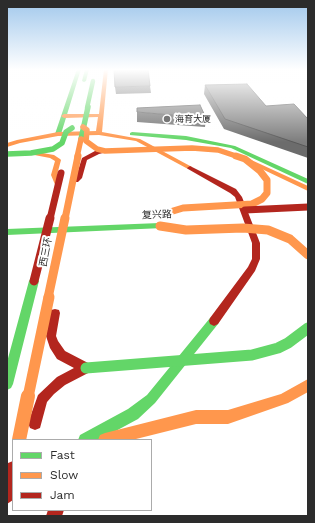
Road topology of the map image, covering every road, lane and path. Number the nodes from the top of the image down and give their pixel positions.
1 (71, 93) edge
2 (83, 93) edge
3 (87, 93) edge
4 (103, 93) edge
5 (100, 115) junction
6 (64, 116) junction
7 (83, 127) junction
8 (72, 128) junction
9 (99, 129) junction
10 (59, 131) junction
11 (7, 139) edge
12 (7, 145) edge
13 (105, 151) junction
14 (31, 153) junction
15 (7, 154) edge
16 (245, 159) junction
17 (293, 174) junction
18 (308, 178) edge
19 (308, 182) edge
20 (71, 184) junction
21 (58, 186) junction
22 (308, 189) edge
23 (308, 207) edge
24 (76, 218) dead end
25 (39, 219) dead end
26 (269, 221) dead end
27 (160, 226) junction
28 (7, 232) edge
29 (308, 255) edge
30 (52, 279) junction
31 (34, 281) junction
32 (17, 304) dead end
33 (308, 328) edge
34 (86, 368) junction
35 (7, 384) edge
36 (308, 385) edge
37 (34, 432) dead end
38 (19, 439) edge
39 (87, 439) edge
40 (109, 439) edge
41 (12, 475) edge
42 (7, 496) edge

1 - 6 main road
2 - 8 main road, 西三环
3 - 7 main road, 西三环, bridge
4 - 5 main road
5 - 6 main road
5 - 9 main road
6 - 10 main road
7 - 13 main road, bridge
7 - 20 main road, 西三环, bridge
8 - 14 main road, bridge
8 - 21 main road, 西三环, bridge
9 - 10 main road
9 - 17 main road
9 - 39 main road
10 - 11 main road
10 - 12 main road
13 - 16 main road, bridge
13 - 20 main road, bridge
14 - 15 main road, bridge
14 - 21 main road, bridge
16 - 22 main road, bridge
16 - 23 main road, 复兴路, bridge
17 - 18 main road
17 - 19 main road
20 - 30 main road, 西三环, bridge
21 - 31 main road, 西三环, bridge
24 - 25 main road
26 - 27 main road, 复兴路, bridge
27 - 28 main road, 复兴路
27 - 29 main road, bridge
30 - 34 main road
30 - 38 main road, 西三环, bridge
31 - 32 main road
31 - 35 main road, 西三环
33 - 34 main road, bridge
34 - 37 main road
36 - 40 main road
41 - 42 main road

